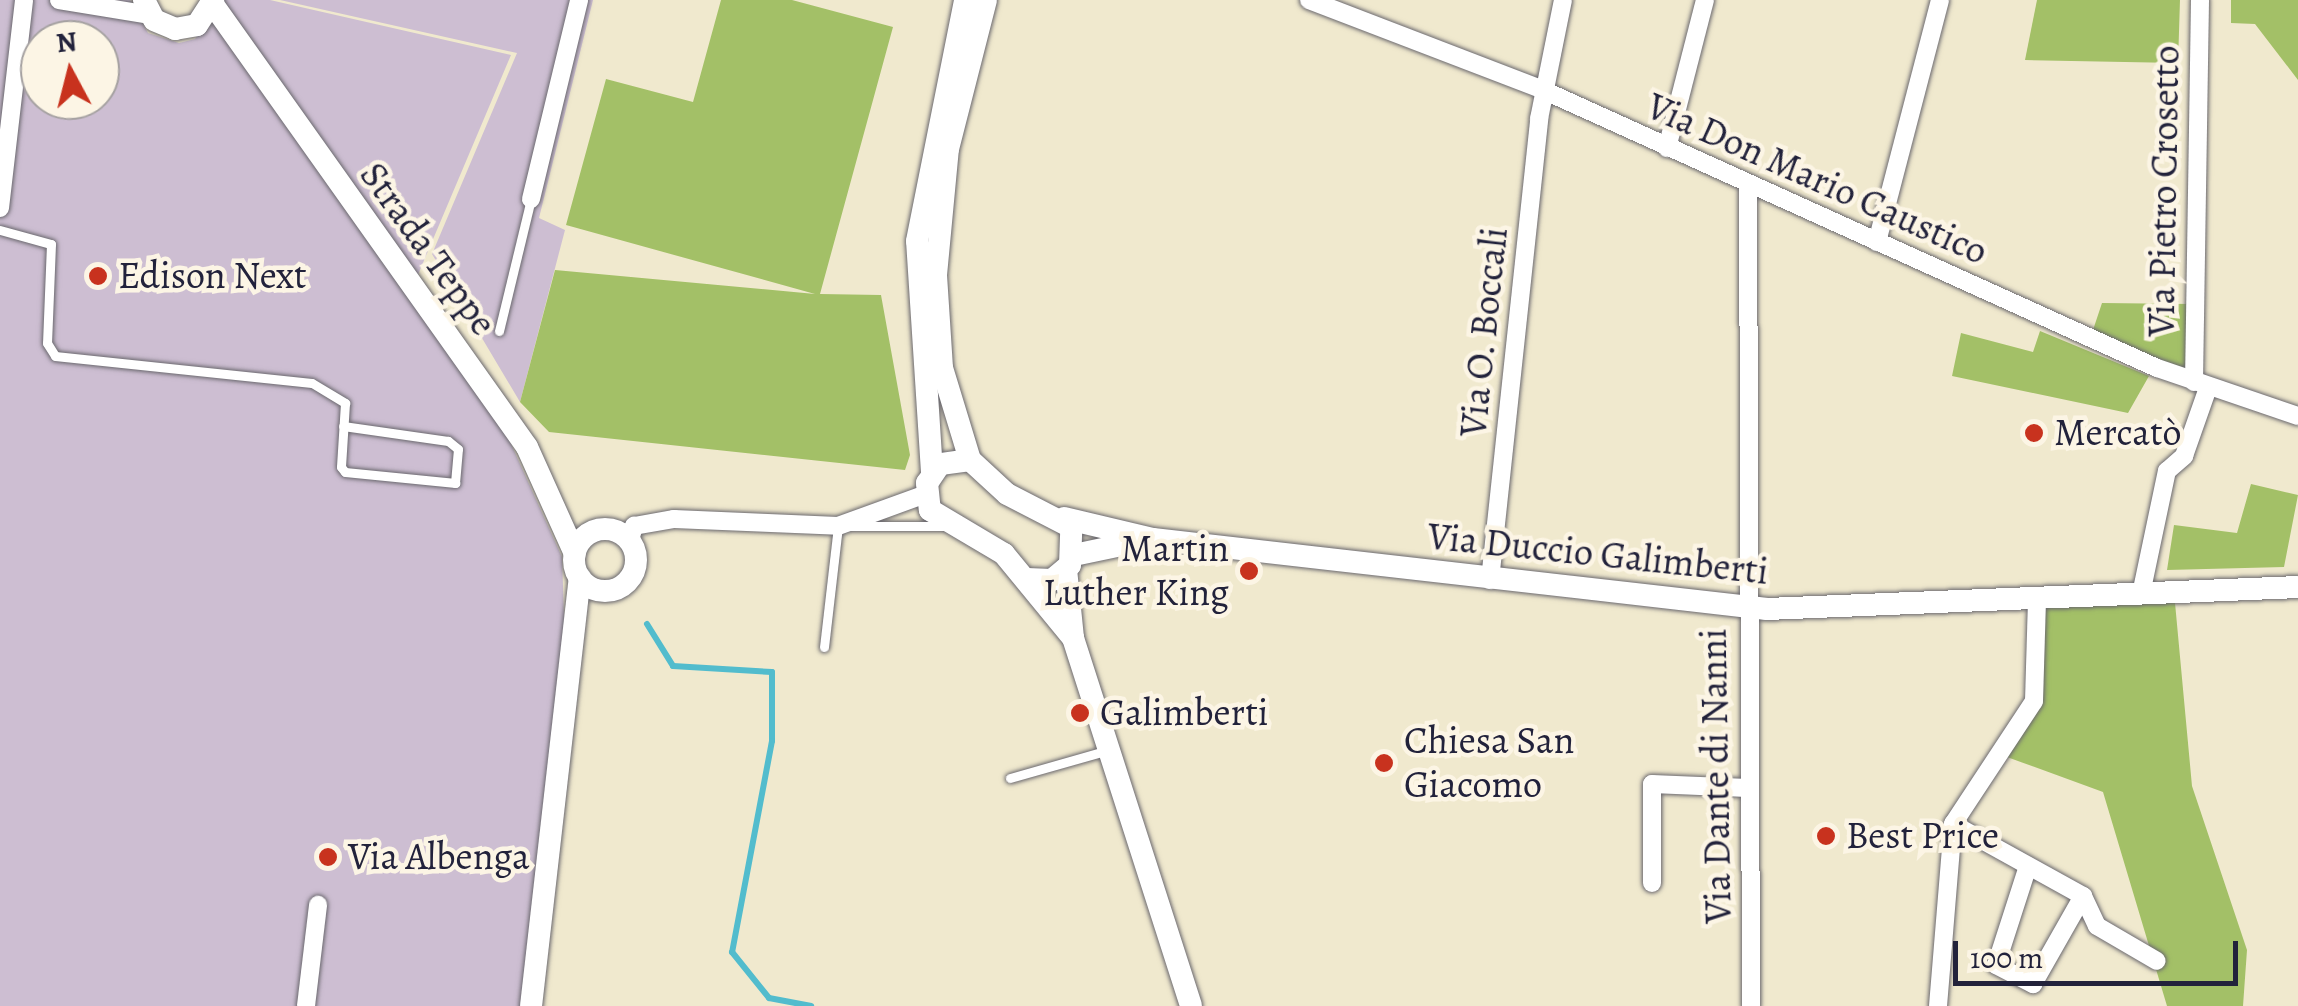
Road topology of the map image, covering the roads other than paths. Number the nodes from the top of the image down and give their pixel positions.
1 (24, 0) edge
2 (59, 0) edge
3 (579, 0) edge
4 (965, 0) edge
5 (986, 0) edge
6 (1309, 0) edge
7 (1563, 0) edge
8 (1704, 0) edge
9 (1940, 0) edge
10 (112, 2) edge
11 (213, 2) edge
12 (2203, 4) edge
13 (148, 7) edge
14 (196, 25) junction
15 (233, 44) junction
16 (1543, 90) junction
17 (1667, 148) junction
18 (1748, 185) junction
19 (531, 200) joint
20 (0, 208) edge
21 (0, 230) edge
22 (1877, 242) junction
23 (499, 332) dead end
24 (2201, 385) junction
25 (2298, 416) edge
26 (344, 426) junction
27 (970, 460) junction
28 (929, 483) junction
29 (555, 503) junction
30 (1064, 518) junction
31 (838, 526) junction
32 (950, 526) junction
33 (601, 529) junction
34 (1153, 539) junction
35 (630, 540) junction
36 (575, 554) junction
37 (1070, 562) junction
38 (580, 578) junction
39 (1026, 578) junction
40 (1490, 580) junction
41 (2298, 587) edge
42 (614, 590) junction
43 (2140, 594) junction
44 (2036, 598) junction
45 (1746, 606) junction
46 (576, 634) junction
47 (1073, 638) junction
48 (824, 647) dead end
49 (1109, 749) junction
50 (1010, 778) dead end
51 (1748, 788) junction
52 (1953, 824) junction
53 (2028, 866) junction
54 (1652, 883) dead end
55 (2083, 896) junction
56 (318, 905) dead end
57 (2157, 961) dead end
58 (306, 1006) edge
59 (531, 1006) edge
60 (1190, 1006) edge
61 (1751, 1006) edge
62 (1938, 1006) edge

1 - 20 street
2 - 10 street
3 - 19 street
4 - 28 street
5 - 27 street
6 - 16 street, Via Don Mario Caustico
7 - 16 street, Via O. Boccali
8 - 17 street
9 - 22 street
10 - 13 street
11 - 14 street
11 - 15 street, Strada Teppe
12 - 24 street, Via Pietro Crosetto
13 - 14 street, Strada Teppe
14 - 15 street, Strada Teppe
15 - 29 street, Strada Teppe
16 - 17 street, Via Don Mario Caustico
16 - 40 street, Via O. Boccali
17 - 18 street, Via Don Mario Caustico
18 - 22 street, Via Don Mario Caustico
18 - 45 street, Via Dante di Nanni
19 - 23 lane
21 - 26 lane
22 - 24 street, Via Don Mario Caustico
24 - 25 street, Via Don Mario Caustico
24 - 43 street, Via Pietro Crosetto
26 - 26 lane
27 - 28 street
27 - 30 street, Via Duccio Galimberti
28 - 31 street
28 - 32 street
29 - 33 street
29 - 36 street, Strada Teppe
30 - 34 street, Via Duccio Galimberti
30 - 37 street
31 - 32 lane
31 - 35 street
31 - 48 lane
32 - 39 street
33 - 35 street
33 - 36 street
34 - 37 street, Via Duccio Galimberti
34 - 40 street, Via Duccio Galimberti
35 - 42 street
36 - 38 street
37 - 39 street, Via Duccio Galimberti
37 - 47 street
38 - 42 street
38 - 46 street
39 - 47 street
40 - 45 street, Via Duccio Galimberti
41 - 43 street, Via Duccio Galimberti
42 - 46 street
43 - 44 street, Via Duccio Galimberti
44 - 45 street, Via Duccio Galimberti
44 - 52 street
45 - 51 street, Via Dante di Nanni
46 - 59 street
47 - 49 street
49 - 50 lane
49 - 60 street
51 - 54 street
51 - 61 street, Via Dante di Nanni
52 - 53 street
52 - 62 street
53 - 55 street
53 - 55 street
55 - 57 street
56 - 58 street

